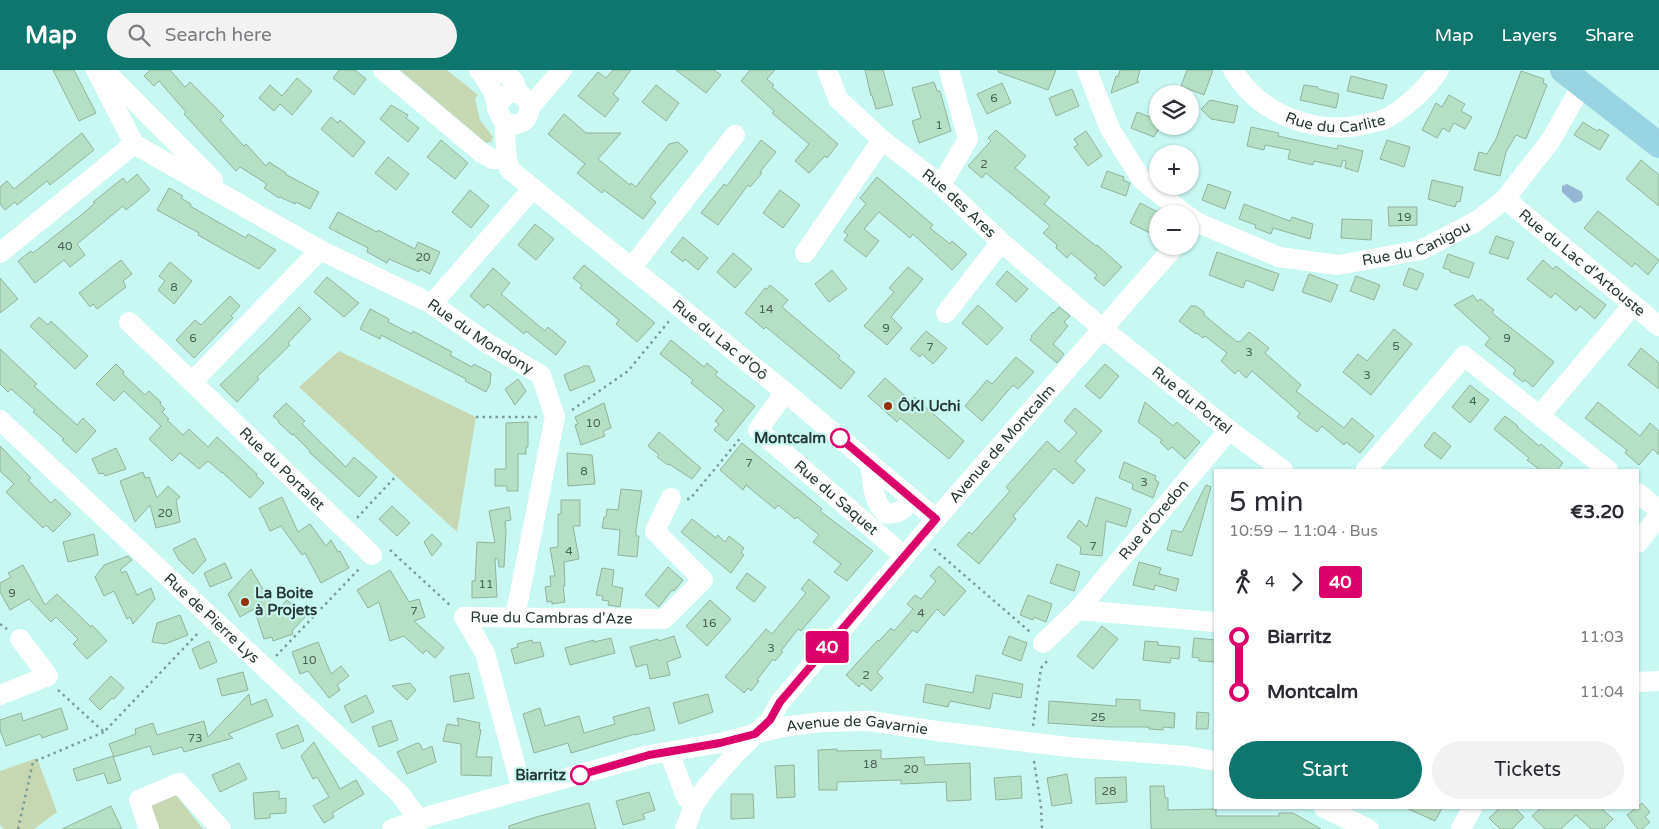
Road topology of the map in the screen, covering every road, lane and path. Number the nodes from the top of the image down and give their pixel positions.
1 (96, 70) edge
2 (104, 70) edge
3 (383, 70) edge
4 (479, 70) edge
5 (500, 70) edge
6 (562, 70) edge
7 (827, 70) edge
8 (949, 70) edge
9 (1087, 70) edge
10 (1233, 70) edge
11 (1438, 70) edge
12 (1573, 77) edge
13 (516, 108) junction
14 (735, 135) dead end
15 (882, 140) junction
16 (134, 144) junction
17 (1659, 145) edge
18 (507, 155) junction
19 (941, 184) junction
20 (533, 188) junction
21 (228, 196) junction
22 (1505, 199) junction
23 (1171, 205) edge
24 (1199, 225) edge
25 (1002, 242) junction
26 (320, 250) junction
27 (0, 253) edge
28 (805, 253) dead end
29 (1167, 255) edge
30 (631, 268) junction
31 (432, 304) junction
32 (1633, 305) junction
33 (680, 307) junction
34 (946, 313) dead end
35 (129, 322) dead end
36 (1659, 326) edge
37 (1103, 328) junction
38 (192, 382) junction
39 (786, 392) junction
40 (1540, 415) junction
41 (476, 417) dead end
42 (555, 417) junction
43 (0, 420) edge
44 (758, 430) junction
45 (1229, 430) junction
46 (870, 464) junction
47 (1282, 469) edge
48 (1367, 469) edge
49 (1607, 469) edge
50 (396, 476) dead end
51 (1639, 494) edge
52 (910, 497) junction
53 (670, 498) joint
54 (1659, 510) edge
55 (1659, 515) edge
56 (936, 519) junction
57 (346, 530) junction
58 (921, 538) junction
59 (1639, 542) edge
60 (372, 555) junction
61 (904, 556) junction
62 (1078, 610) junction
63 (210, 615) junction
64 (516, 616) junction
65 (464, 617) junction
66 (1214, 622) edge
67 (20, 638) dead end
68 (1043, 643) junction
69 (264, 668) junction
70 (48, 676) junction
71 (1659, 681) edge
72 (1639, 682) edge
73 (0, 695) edge
74 (104, 732) junction
75 (755, 734) junction
76 (1031, 742) junction
77 (669, 752) junction
78 (1214, 761) edge
79 (522, 790) junction
80 (695, 803) junction
81 (1326, 809) edge
82 (1471, 809) edge
83 (420, 821) junction
84 (18, 829) edge
85 (149, 829) edge
86 (221, 829) edge
87 (392, 829) edge
88 (685, 829) edge
89 (1042, 829) edge
90 (1369, 829) edge
91 (1461, 829) edge

1 - 16 street
2 - 21 street, Rue du Mondony
3 - 18 street
4 - 13 street
5 - 13 street
6 - 13 street
7 - 15 street, Rue des Ares
8 - 19 street
9 - 23 street, Rue du Canigou
10 - 11 street, Rue du Carlite
12 - 17 main road
12 - 22 street, Rue du Canigou
13 - 18 street
14 - 30 street
15 - 19 street, Rue des Ares
15 - 28 street
16 - 21 street, Rue du Mondony
16 - 27 street
18 - 20 street, Rue du Lac d'Oô
19 - 25 street, Rue des Ares
20 - 30 street, Rue du Lac d'Oô
20 - 31 street
21 - 26 street, Rue du Mondony
22 - 24 street, Rue du Canigou
22 - 32 street, Rue du Lac d'Artouste
25 - 34 street
25 - 37 street, Rue des Ares
26 - 31 street, Rue du Mondony
26 - 38 street
29 - 37 street, Avenue de Montcalm
30 - 33 street, Rue du Lac d'Oô
31 - 42 street, Rue du Mondony
32 - 36 street, Rue du Lac d'Artouste
32 - 40 street
33 - 39 street, Rue du Lac d'Oô
33 - 42 path
35 - 38 street, Rue du Portalet
37 - 45 street, Rue du Portel
37 - 56 street, Avenue de Montcalm
38 - 57 street, Rue du Portalet
39 - 44 street
39 - 46 street, Rue du Lac d'Oô
40 - 48 street
40 - 49 street
41 - 42 path
42 - 64 street, Rue du Mondony
43 - 63 street, Rue de Pierre Lys
44 - 53 path
44 - 61 street, Rue du Saquet
45 - 47 street, Rue du Portel
45 - 62 street, Rue d'Oredon
46 - 52 street, Rue du Lac d'Oô
46 - 52 street
50 - 57 path
51 - 54 street
52 - 56 street, Rue du Lac d'Oô
53 - 64 street, Rue du Cambras d'Aze
55 - 59 street
56 - 58 street, Avenue de Montcalm
57 - 60 street, Rue du Portalet
58 - 61 street, Avenue de Montcalm
58 - 68 path
60 - 65 path
60 - 69 path
61 - 75 street, Avenue de Montcalm
62 - 66 street
62 - 68 street, Rue d'Oredon
63 - 69 street, Rue de Pierre Lys
63 - 74 path
64 - 65 street, Rue du Cambras d'Aze
65 - 79 street, Rue du Cambras d'Aze
67 - 70 street
68 - 76 path
69 - 83 street, Rue de Pierre Lys
70 - 73 street
70 - 74 path
71 - 72 street
74 - 84 path
75 - 76 street, Avenue de Gavarnie
75 - 77 street, Avenue de Gavarnie
75 - 80 street, Avenue de Montcalm
76 - 78 street, Avenue de Gavarnie
76 - 89 path
77 - 79 street, Avenue de Gavarnie
77 - 80 street
79 - 83 street, Avenue de Gavarnie
80 - 88 street, Avenue de Montcalm
81 - 90 street
82 - 91 street
83 - 87 street, Avenue de Gavarnie
85 - 86 street

